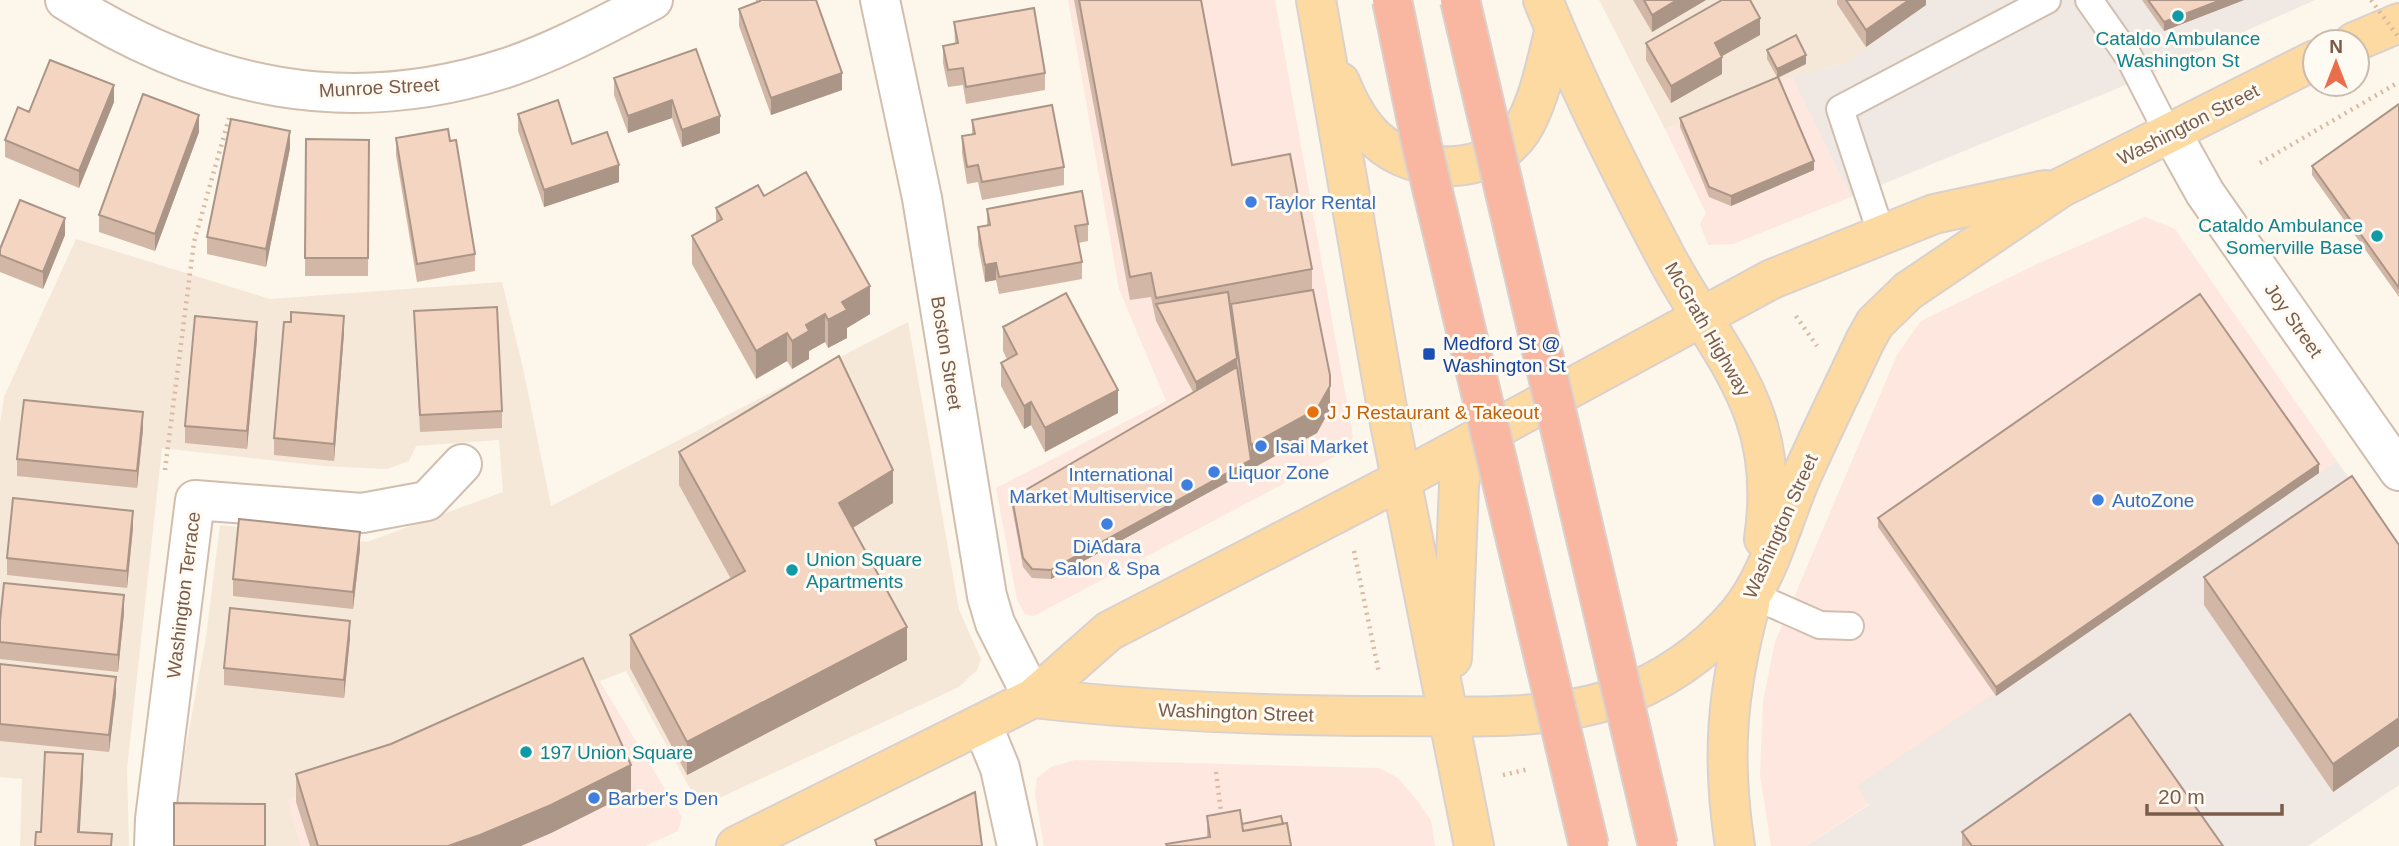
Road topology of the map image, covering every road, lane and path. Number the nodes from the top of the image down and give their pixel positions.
1 (65, 0) edge
2 (653, 0) edge
3 (880, 0) edge
4 (1392, 0) edge
5 (1460, 0) edge
6 (2047, 0) edge
7 (2090, 0) edge
8 (2371, 0) edge
9 (2018, 7) edge
10 (1319, 13) edge
11 (1549, 14) edge
12 (2399, 23) edge
13 (2371, 35) edge
14 (2399, 38) edge
15 (2301, 67) edge
16 (239, 81) junction
17 (2399, 83) edge
18 (2169, 133) junction
19 (1377, 140) junction
20 (2260, 163) dead end
21 (2060, 187) junction
22 (1881, 233) junction
23 (1702, 315) junction
24 (1795, 315) dead end
25 (1813, 344) dead end
26 (1475, 440) junction
27 (462, 464) dead end
28 (2399, 471) edge
29 (1401, 480) junction
30 (195, 500) junction
31 (1352, 543) dead end
32 (1752, 595) junction
33 (1850, 626) dead end
34 (1381, 679) dead end
35 (1033, 698) junction
36 (1449, 718) junction
37 (982, 724) junction
38 (1216, 772) dead end
39 (1222, 824) edge
40 (154, 846) edge
41 (736, 846) edge
42 (1017, 846) edge
43 (1474, 846) edge
44 (1589, 846) edge
45 (1658, 846) edge
46 (1735, 846) edge

1 - 16 street, Munroe Street
2 - 16 street, Munroe Street
3 - 35 street, Boston Street
4 - 44 highway, bridge
5 - 45 highway, bridge
6 - 9 lane
7 - 18 lane
8 - 14 path, bridge
9 - 22 lane
10 - 19 main road
10 - 29 main road
11 - 19 main road
11 - 23 main road, McGrath Highway
12 - 13 main road
15 - 18 main road, Washington Street
16 - 30 path
17 - 20 path
18 - 21 main road, Washington Street
18 - 28 street, Joy Street
19 - 26 lane
21 - 22 main road, Washington Street
21 - 32 main road, Washington Street
22 - 23 main road, Washington Street
23 - 26 main road, Washington Street
23 - 32 main road, McGrath Highway
24 - 25 path
26 - 29 main road, Washington Street
26 - 36 main road
27 - 30 street, Washington Terrace
29 - 35 main road, Washington Street
29 - 36 main road
30 - 40 street, Washington Terrace
31 - 34 path
32 - 33 lane
32 - 36 main road, Washington Street
32 - 46 main road, McGrath Highway
35 - 36 main road, Washington Street
35 - 37 main road, Washington Street
36 - 43 main road
37 - 41 main road, Washington Street
37 - 42 street
38 - 39 path

